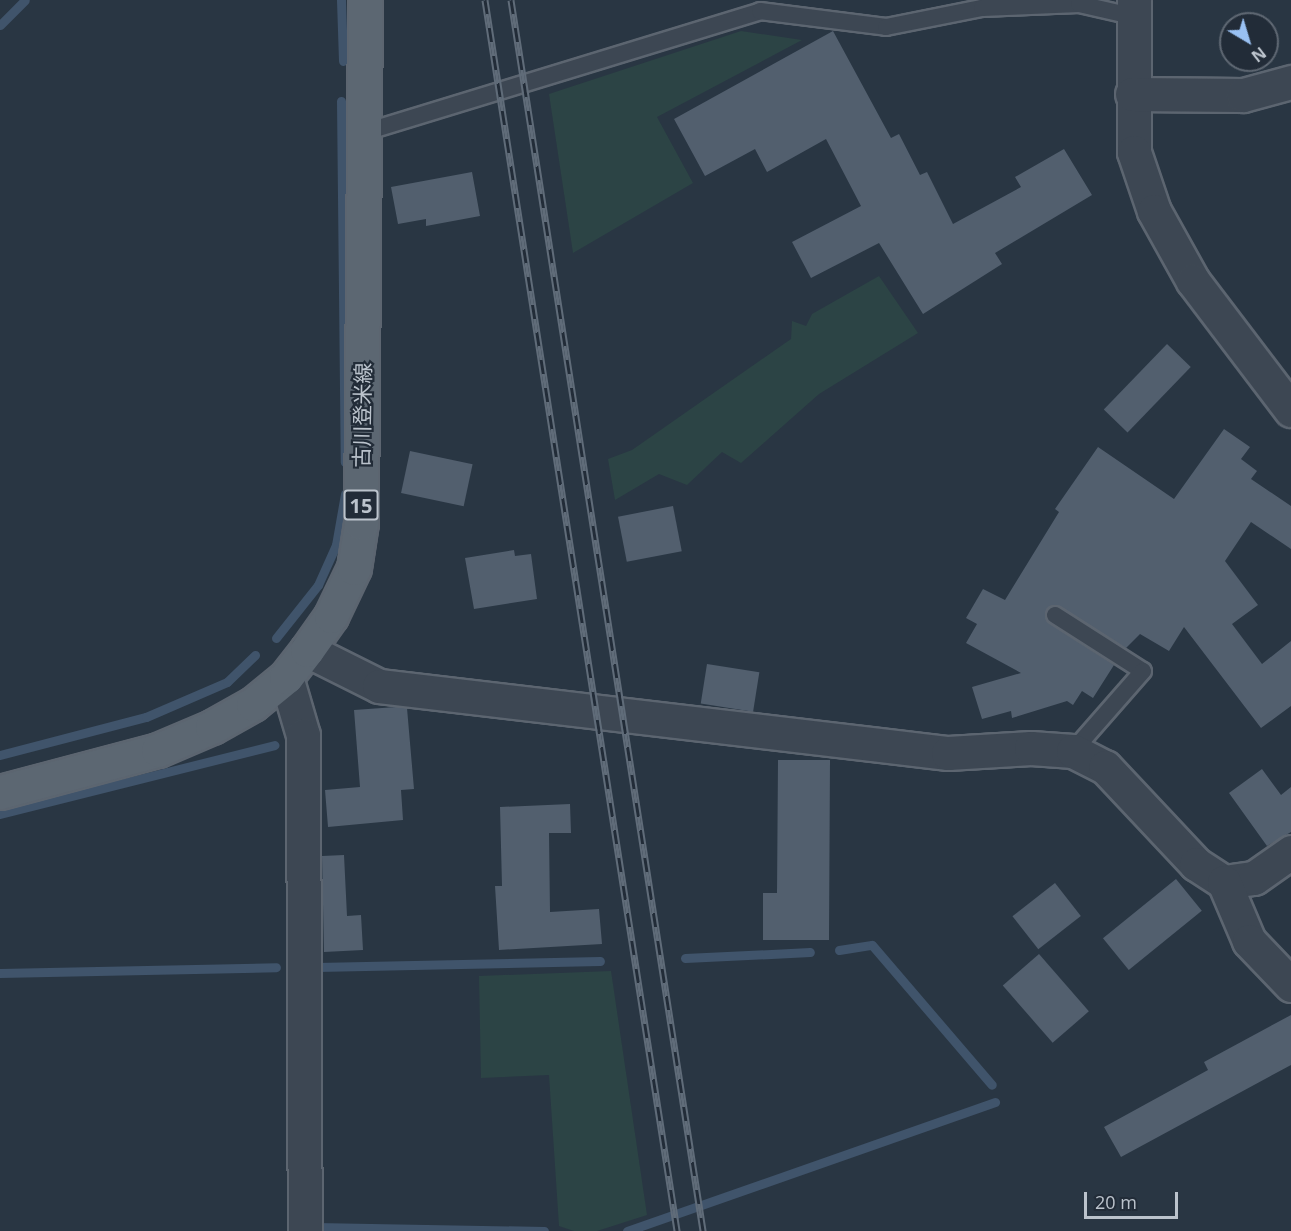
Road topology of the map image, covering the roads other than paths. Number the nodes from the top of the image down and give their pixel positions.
1 (365, 0) edge
2 (771, 6) edge
3 (1133, 8) edge
4 (1291, 82) edge
5 (1132, 94) junction
6 (362, 132) junction
7 (1291, 410) edge
8 (1055, 615) dead end
9 (307, 650) junction
10 (286, 677) junction
11 (1073, 751) junction
12 (0, 792) edge
13 (1291, 852) edge
14 (1224, 882) junction
15 (1291, 985) edge
16 (305, 1231) edge

1 - 6 main road, 古川登米線 / 15
2 - 3 lane
2 - 6 lane
3 - 5 street
4 - 5 street
5 - 7 street
6 - 9 main road, 古川登米線 / 15
8 - 11 lane
9 - 10 main road, 古川登米線 / 15
9 - 11 street
10 - 12 main road, 古川登米線 / 15
10 - 16 street
11 - 14 street
13 - 14 street
14 - 15 street

